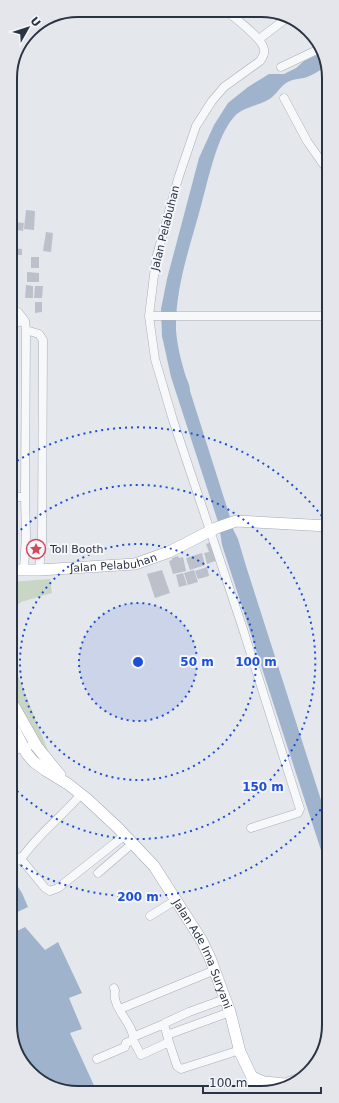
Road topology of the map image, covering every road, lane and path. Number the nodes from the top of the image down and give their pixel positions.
1 (236, 17) edge
2 (283, 21) edge
3 (259, 39) junction
4 (316, 51) edge
5 (281, 67) dead end
6 (284, 98) dead end
7 (322, 162) edge
8 (17, 312) edge
9 (149, 316) junction
10 (322, 316) edge
11 (17, 322) edge
12 (26, 326) junction
13 (17, 497) edge
14 (25, 497) junction
15 (322, 526) edge
16 (213, 529) junction
17 (17, 570) edge
18 (24, 570) junction
19 (39, 570) junction
20 (17, 736) edge
21 (19, 747) edge
22 (81, 794) junction
23 (251, 828) dead end
24 (125, 835) junction
25 (133, 843) junction
26 (21, 857) junction
27 (17, 861) edge
28 (98, 873) dead end
29 (176, 900) junction
30 (150, 916) dead end
31 (215, 970) junction
32 (114, 988) dead end
33 (225, 999) junction
34 (120, 1010) junction
35 (230, 1012) junction
36 (164, 1024) junction
37 (133, 1038) junction
38 (168, 1038) junction
39 (240, 1050) junction
40 (96, 1059) dead end
41 (252, 1077) junction
42 (277, 1084) edge
43 (254, 1086) edge

1 - 3 street
2 - 3 street
3 - 9 street, Jalan Pelabuhan
4 - 5 street
6 - 7 street
8 - 12 street
9 - 10 street
9 - 16 street, Jalan Pelabuhan
11 - 12 street
12 - 14 street
12 - 19 street
13 - 14 street
14 - 18 street
15 - 16 main road
16 - 19 main road, Jalan Pelabuhan
16 - 23 street
17 - 18 main road, Jalan Pelabuhan
18 - 19 main road, Jalan Pelabuhan
20 - 21 main road
21 - 22 main road, Jalan Ade Ima Suryani
22 - 24 main road, Jalan Ade Ima Suryani
22 - 26 street
24 - 25 main road, Jalan Ade Ima Suryani
24 - 26 street
25 - 28 street
25 - 29 main road, Jalan Ade Ima Suryani
26 - 27 street
29 - 30 street
29 - 31 main road, Jalan Ade Ima Suryani
31 - 33 main road, Jalan Ade Ima Suryani
31 - 34 street
32 - 34 street
33 - 35 main road, Jalan Ade Ima Suryani
33 - 36 street
34 - 37 street
35 - 38 street
35 - 39 main road, Jalan Ade Ima Suryani
36 - 37 street
36 - 38 street
37 - 38 street
37 - 40 street
38 - 39 street
39 - 41 main road, Jalan Ade Ima Suryani
41 - 42 main road
41 - 43 main road, Jalan Ade Ima Suryani

